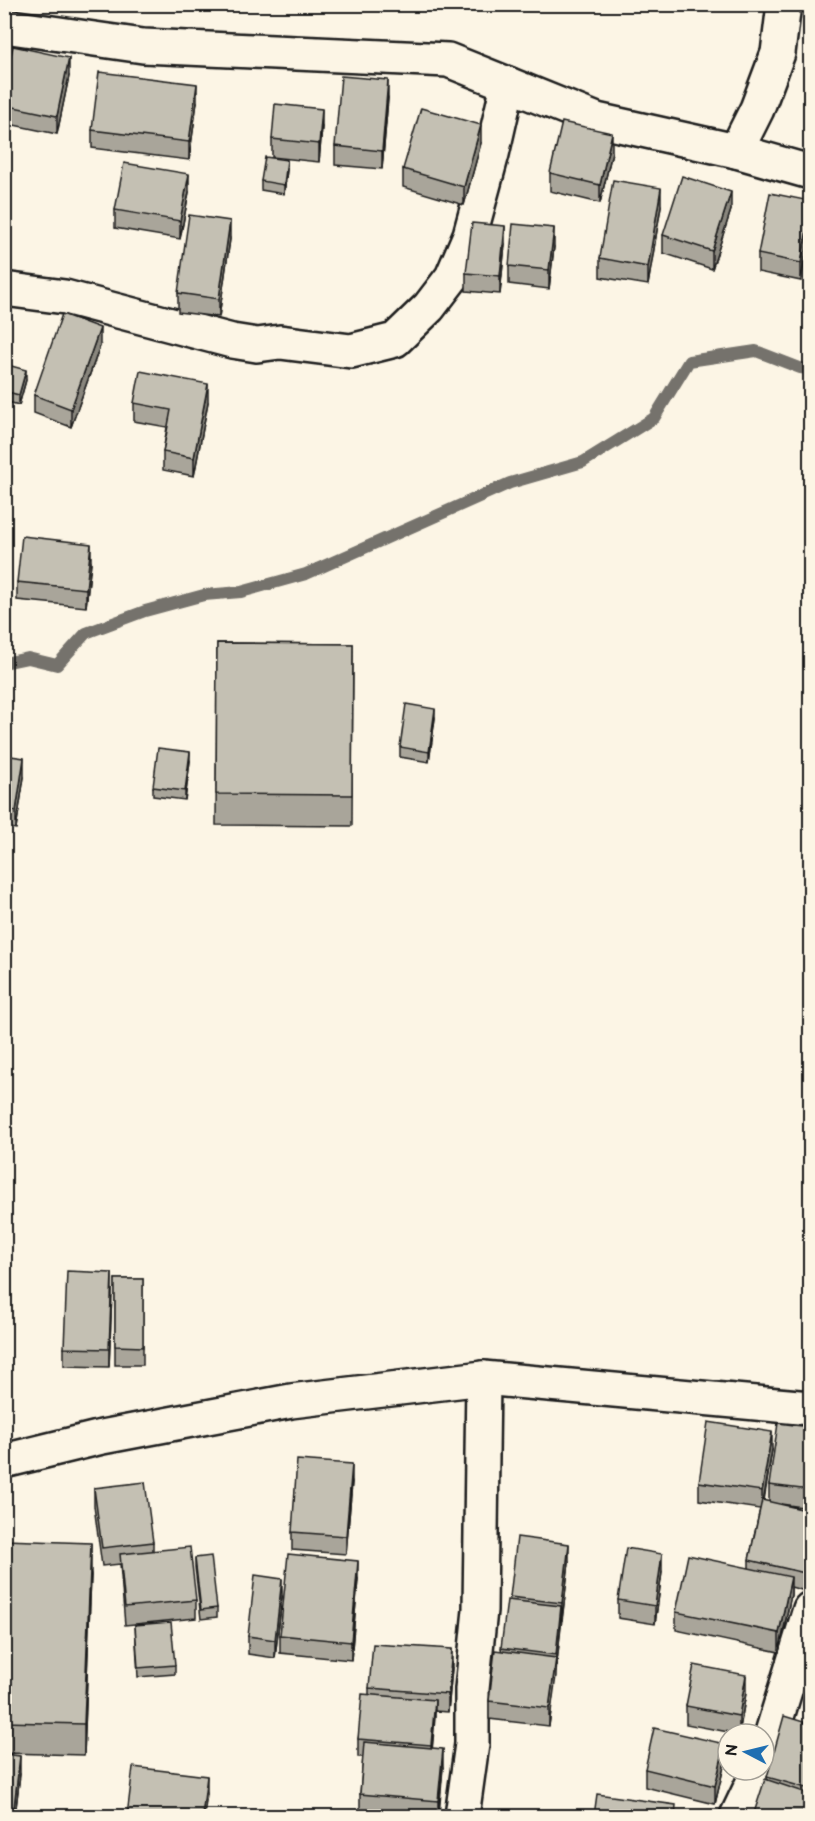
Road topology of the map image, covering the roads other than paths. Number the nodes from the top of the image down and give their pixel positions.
1 (784, 4) edge
2 (4, 26) edge
3 (508, 84) junction
4 (736, 152) junction
5 (810, 172) edge
6 (4, 289) edge
7 (483, 1378) junction
8 (810, 1408) edge
9 (4, 1461) edge
10 (810, 1609) edge
11 (775, 1722) edge
12 (753, 1782) edge
13 (462, 1816) edge
14 (737, 1816) edge

1 - 4 street
2 - 3 street
3 - 4 street
3 - 6 street
4 - 5 street
7 - 8 street
7 - 9 street
7 - 13 street
10 - 11 street
12 - 14 street

